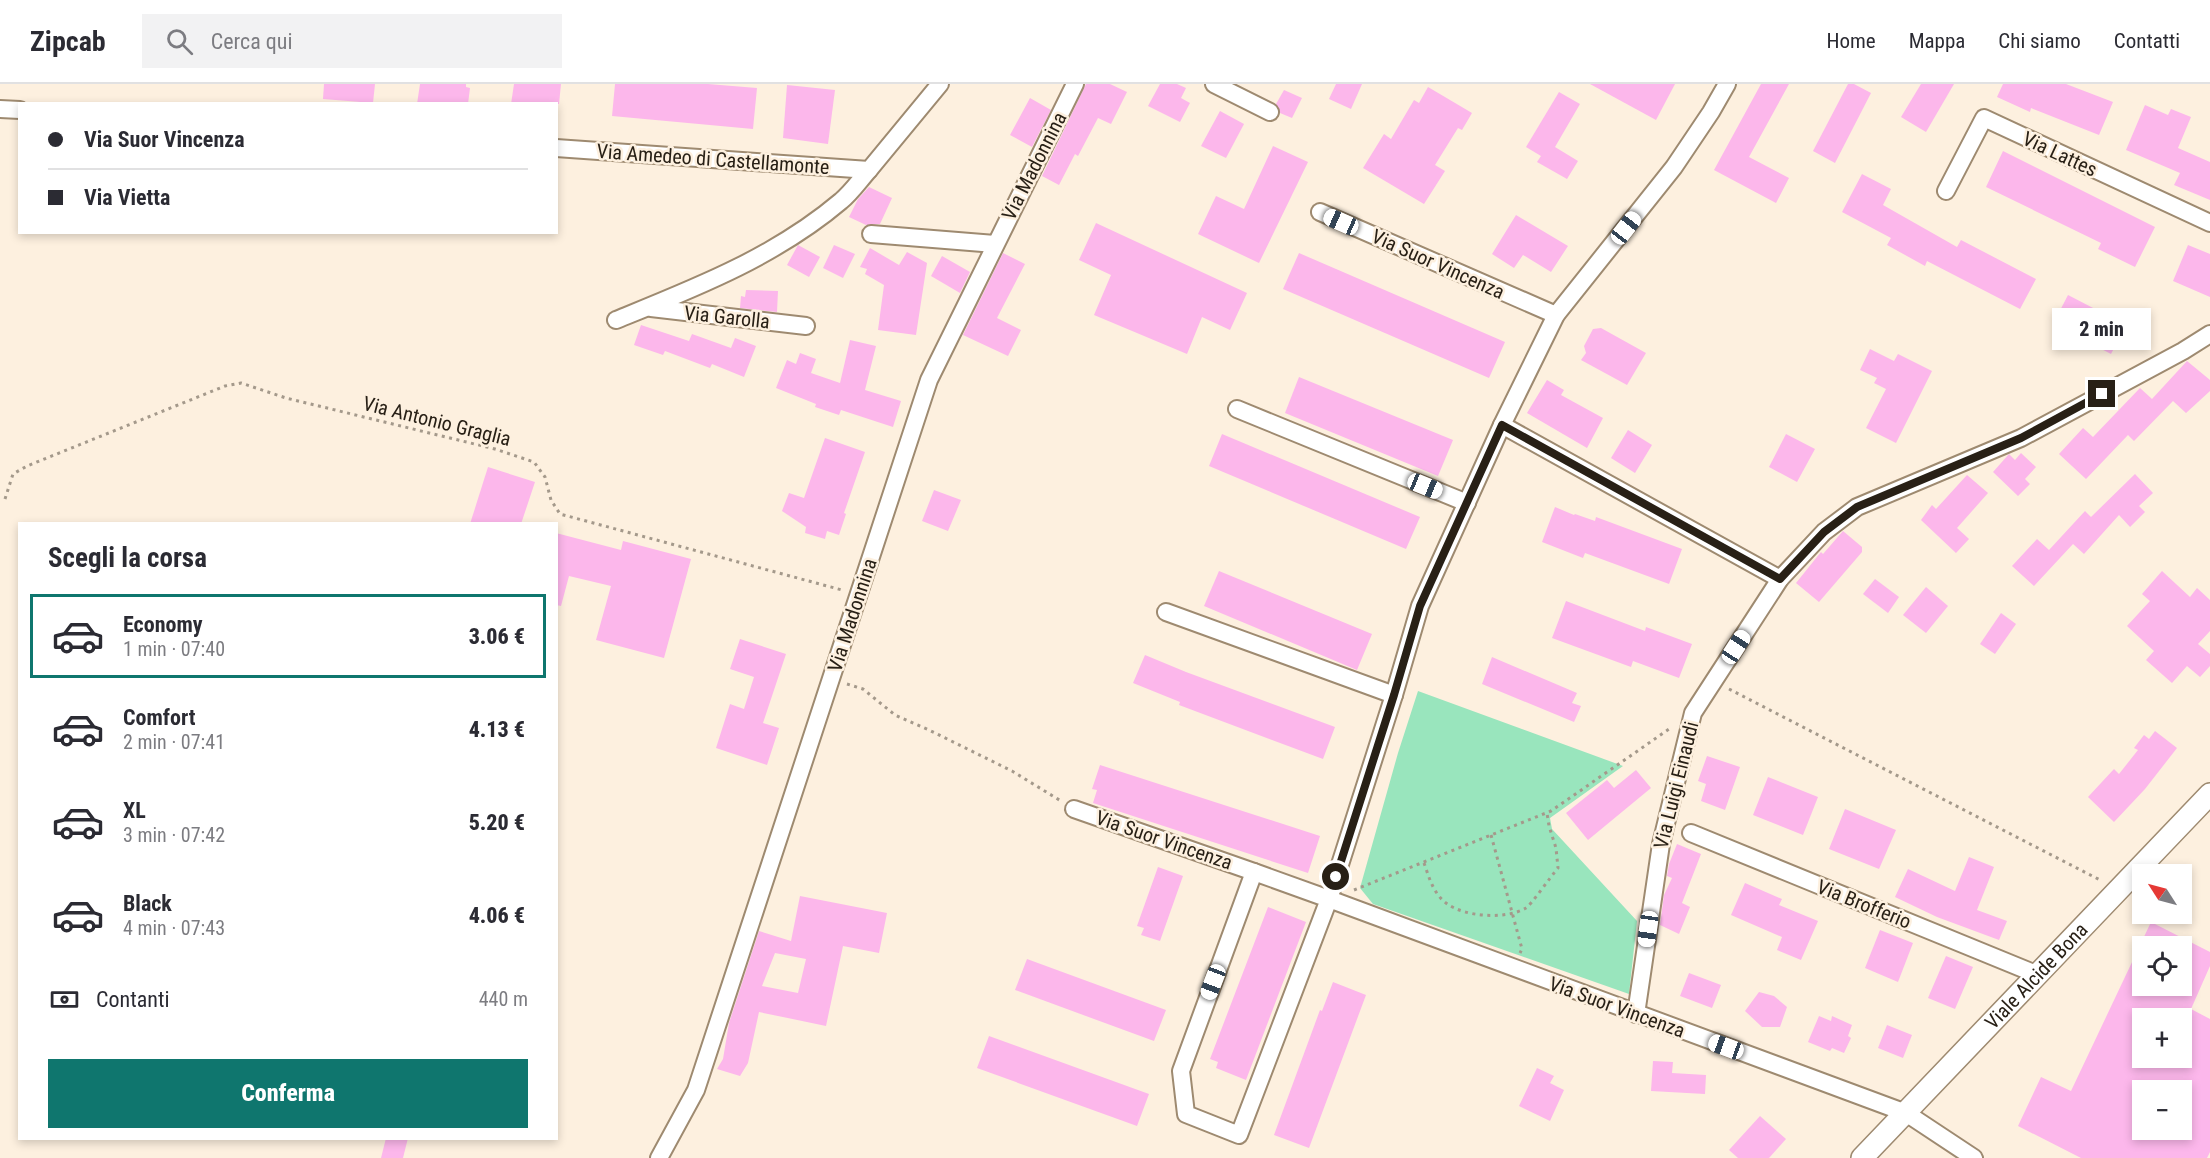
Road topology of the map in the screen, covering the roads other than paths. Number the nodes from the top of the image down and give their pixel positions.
1 (940, 84) edge
2 (1075, 84) edge
3 (1214, 84) edge
4 (1727, 84) edge
5 (0, 109) edge
6 (18, 110) edge
7 (1270, 112) dead end
8 (558, 148) edge
9 (868, 170) junction
10 (1946, 192) dead end
11 (1320, 212) dead end
12 (2210, 224) edge
13 (871, 234) dead end
14 (995, 244) junction
15 (647, 308) junction
16 (1556, 315) junction
17 (616, 320) dead end
18 (806, 326) dead end
19 (2210, 334) edge
20 (1237, 409) dead end
21 (1502, 425) junction
22 (1467, 503) junction
23 (1780, 579) junction
24 (1166, 612) dead end
25 (1394, 695) junction
26 (2210, 794) edge
27 (1074, 809) road end
28 (1691, 833) dead end
29 (1254, 872) junction
30 (1329, 899) junction
31 (2037, 974) junction
32 (1636, 1014) junction
33 (1906, 1113) junction
34 (659, 1158) edge
35 (1862, 1158) edge
36 (1974, 1158) edge

1 - 9 street, Via Amedeo di Castellamonte
2 - 14 street, Via Madonnina
3 - 7 street
4 - 16 street, Via Suor Vincenza
5 - 6 street
8 - 9 street, Via Amedeo di Castellamonte
9 - 15 street, Via Amedeo di Castellamonte
10 - 12 street, Via Lattes
11 - 16 street, Via Suor Vincenza
13 - 14 street
14 - 34 street, Via Madonnina
15 - 17 street, Via Amedeo di Castellamonte
15 - 18 street, Via Garolla
16 - 21 street, Via Suor Vincenza
19 - 23 street, Via Luigi Einaudi
20 - 22 street
21 - 22 street, Via Suor Vincenza
21 - 23 street
22 - 25 street, Via Suor Vincenza
23 - 32 street, Via Luigi Einaudi
24 - 25 street
25 - 30 street, Via Suor Vincenza
26 - 31 street, Viale Alcide Bona
27 - 29 street, Via Suor Vincenza
28 - 31 street, Via Brofferio
29 - 30 street, Via Suor Vincenza
29 - 30 street, Via Suor Vincenza
30 - 32 street, Via Suor Vincenza
31 - 33 street, Viale Alcide Bona
32 - 33 street, Via Suor Vincenza
33 - 35 street, Viale Alcide Bona
33 - 36 street, Via Suor Vincenza

